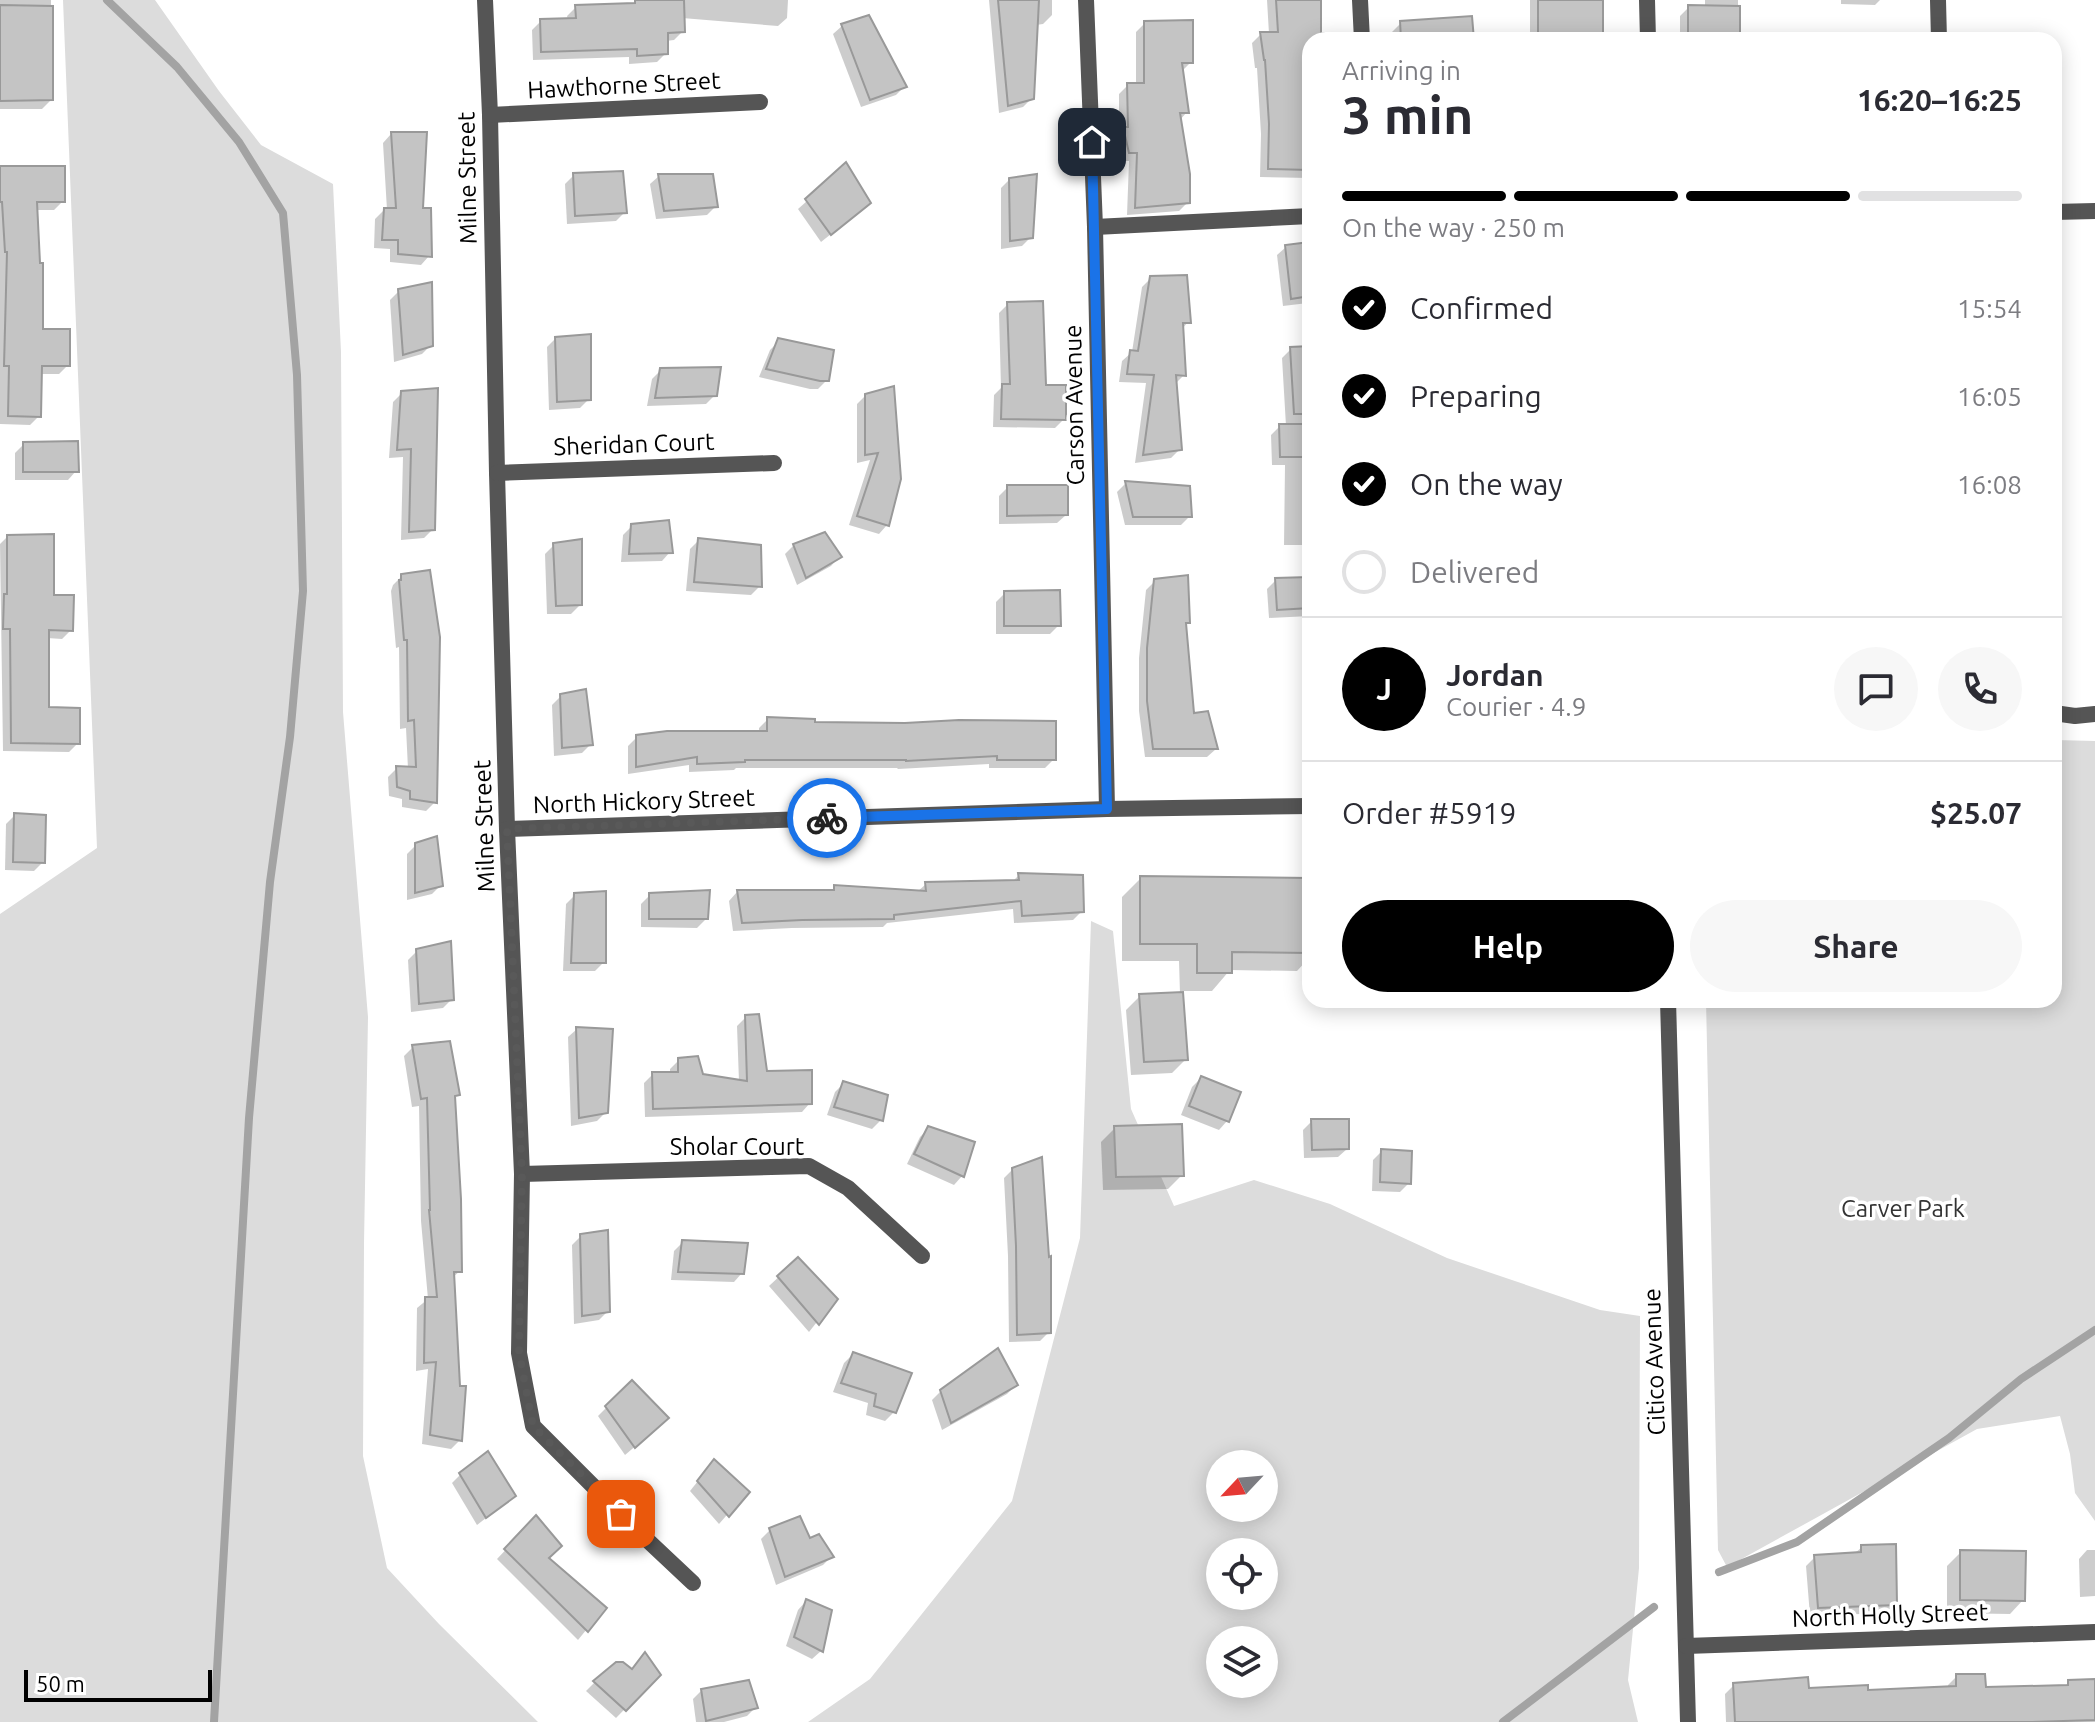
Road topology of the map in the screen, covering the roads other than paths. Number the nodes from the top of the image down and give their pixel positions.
1 (485, 0) edge
2 (1086, 0) edge
3 (1360, 0) edge
4 (1647, 0) edge
5 (1938, 0) edge
6 (1362, 32) edge
7 (1648, 32) edge
8 (1939, 32) edge
9 (760, 102) dead end
10 (490, 115) junction
11 (2095, 211) edge
12 (2062, 212) edge
13 (1302, 216) edge
14 (1095, 227) junction
15 (774, 463) dead end
16 (497, 473) junction
17 (2062, 714) edge
18 (2095, 714) edge
19 (1302, 806) edge
20 (1107, 809) junction
21 (507, 829) junction
22 (1668, 1008) edge
23 (522, 1174) junction
24 (922, 1256) dead end
25 (693, 1583) dead end
26 (2095, 1632) edge
27 (1686, 1646) junction
28 (1688, 1722) edge

1 - 10 street, Milne Street
2 - 14 street, Carson Avenue
3 - 6 street
4 - 7 street
5 - 8 street
9 - 10 street, Hawthorne Street
10 - 16 street, Milne Street
11 - 12 street
13 - 14 street
14 - 20 street, Carson Avenue
15 - 16 street, Sheridan Court
16 - 21 street, Milne Street
17 - 18 street
19 - 20 street, North Hickory Street
20 - 21 street, North Hickory Street
21 - 23 street, Milne Street
22 - 27 street, Citico Avenue
23 - 24 street, Sholar Court
23 - 25 street, Milne Street
26 - 27 street, North Holly Street
27 - 28 street, Citico Avenue

